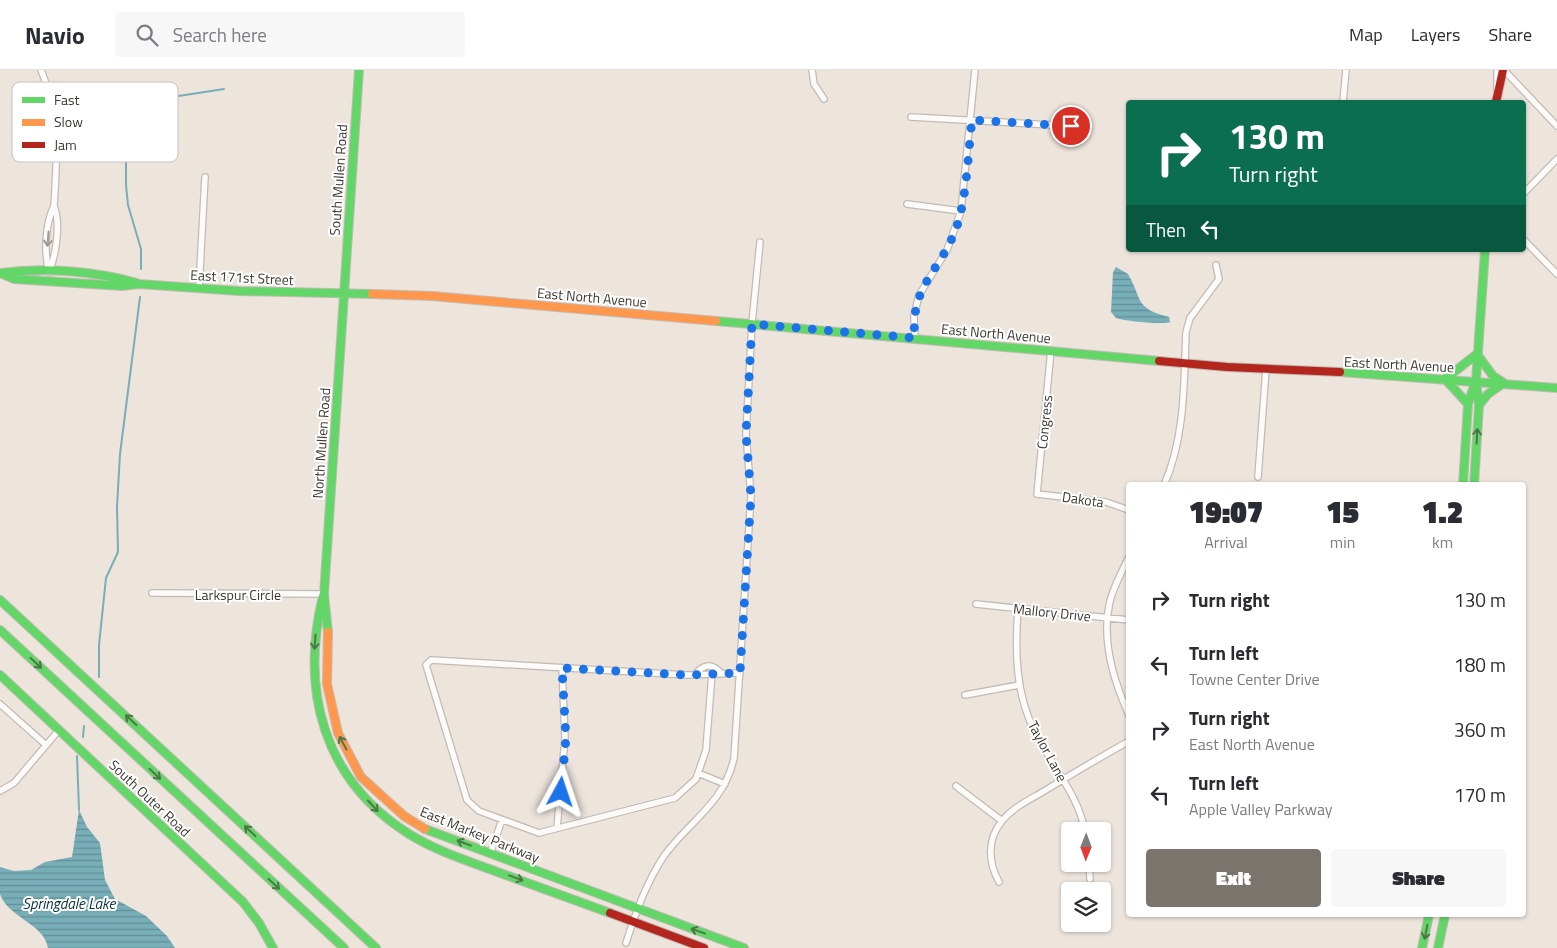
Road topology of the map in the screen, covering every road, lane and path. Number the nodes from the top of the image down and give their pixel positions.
1 (41, 70) edge
2 (359, 70) edge
3 (812, 70) edge
4 (975, 70) edge
5 (1346, 70) edge
6 (1497, 70) edge
7 (1504, 70) edge
8 (45, 82) edge
9 (1497, 91) junction
10 (824, 99) dead end
11 (1344, 100) edge
12 (1496, 100) edge
13 (910, 117) dead end
14 (972, 120) junction
15 (1071, 126) dead end
16 (1557, 126) edge
17 (1557, 159) edge
18 (56, 162) edge
19 (205, 177) dead end
20 (1526, 191) edge
21 (907, 204) dead end
22 (961, 211) junction
23 (760, 242) dead end
24 (1526, 242) edge
25 (1485, 252) edge
26 (1216, 265) dead end
27 (49, 272) junction
28 (0, 273) edge
29 (1557, 274) edge
30 (111, 277) junction
31 (48, 282) junction
32 (139, 284) junction
33 (198, 288) junction
34 (343, 292) junction
35 (752, 324) junction
36 (915, 338) junction
37 (1051, 350) junction
38 (1478, 354) junction
39 (1185, 363) junction
40 (1266, 369) junction
41 (1444, 379) junction
42 (1476, 381) junction
43 (1504, 383) junction
44 (1557, 388) edge
45 (1468, 404) junction
46 (1479, 406) junction
47 (1258, 477) dead end
48 (1165, 482) edge
49 (1463, 482) edge
50 (1474, 482) edge
51 (1037, 494) joint
52 (1126, 509) edge
53 (1126, 565) edge
54 (152, 593) dead end
55 (324, 594) junction
56 (0, 598) edge
57 (976, 604) dead end
58 (1018, 608) junction
59 (1108, 618) junction
60 (1126, 620) edge
61 (0, 630) edge
62 (562, 668) junction
63 (712, 673) junction
64 (721, 673) junction
65 (740, 673) junction
66 (695, 674) junction
67 (0, 675) edge
68 (1019, 684) junction
69 (965, 695) dead end
70 (0, 704) edge
71 (1126, 707) edge
72 (59, 730) junction
73 (1126, 743) edge
74 (46, 745) junction
75 (698, 773) junction
76 (1063, 779) junction
77 (725, 784) junction
78 (956, 786) dead end
79 (0, 791) edge
80 (502, 820) junction
81 (1002, 821) junction
82 (1082, 822) edge
83 (557, 828) junction
84 (490, 854) junction
85 (1090, 872) edge
86 (1090, 879) dead end
87 (999, 882) dead end
88 (637, 908) junction
89 (1429, 917) edge
90 (1445, 917) edge
91 (633, 922) junction
92 (626, 943) dead end
93 (273, 948) edge
94 (344, 948) edge
95 (376, 948) edge
96 (704, 948) edge
97 (744, 948) edge
98 (1422, 948) edge
99 (1438, 948) edge

1 - 8 street
2 - 34 main road, South Mullen Road
3 - 10 street
4 - 14 street
5 - 11 street
6 - 9 street
7 - 9 main road
7 - 16 street
9 - 12 main road
13 - 14 street
14 - 15 street
14 - 22 street
17 - 20 street
18 - 27 street
19 - 33 street
21 - 22 street
22 - 36 street
23 - 35 street
24 - 29 street
25 - 38 main road
26 - 39 street
27 - 28 main road, East 171st Street
27 - 30 main road, East 171st Street
28 - 31 main road, East 171st Street
30 - 31 main road
30 - 32 main road, East 171st Street
31 - 32 main road, East 171st Street
32 - 33 main road, East 171st Street
33 - 34 main road, East 171st Street
34 - 35 main road, East North Avenue
34 - 55 main road, North Mullen Road
35 - 36 main road, East North Avenue
35 - 65 street
36 - 37 main road, East North Avenue
37 - 39 main road, East North Avenue
37 - 51 street, Congress
38 - 41 main road
38 - 42 main road
38 - 43 main road
39 - 40 main road, East North Avenue
39 - 48 street
40 - 41 main road, East North Avenue
40 - 47 street
41 - 42 main road, East North Avenue
41 - 45 main road
42 - 43 main road, East North Avenue
42 - 45 main road
42 - 46 main road
43 - 44 main road, East North Avenue
43 - 46 main road
45 - 49 main road
50 -> 46 main road
51 - 52 street, Dakota
53 - 59 street
54 - 55 street, Larkspur Circle
84 -> 55 main road, East Markey Parkway
55 -> 91 main road, East Markey Parkway
95 -> 56 main road
57 - 58 street, Mallory Drive
58 - 59 street, Mallory Drive
58 - 68 street, Taylor Lane
59 - 60 street, Mallory Drive
59 - 71 street
61 -> 94 main road
62 - 66 street
62 - 80 street
62 - 83 street
63 - 64 street
63 - 66 street
63 - 75 street
64 - 65 street
64 - 66 street
65 - 77 street
67 - 72 main road, South Outer Road
68 - 69 street
68 - 76 street, Taylor Lane
70 - 74 street
72 - 74 street
72 - 93 main road, South Outer Road
73 - 76 street
74 - 79 street
75 - 77 street
75 - 83 street
76 - 81 street
76 - 82 street, Taylor Lane
77 - 88 street
78 - 81 street
80 - 83 street
80 - 84 street
81 - 87 street
84 - 88 main road, East Markey Parkway
85 - 86 street
88 - 91 street
97 -> 88 main road, East Markey Parkway
89 -> 98 main road
90 - 99 main road
91 - 92 street
91 - 96 main road, East Markey Parkway

